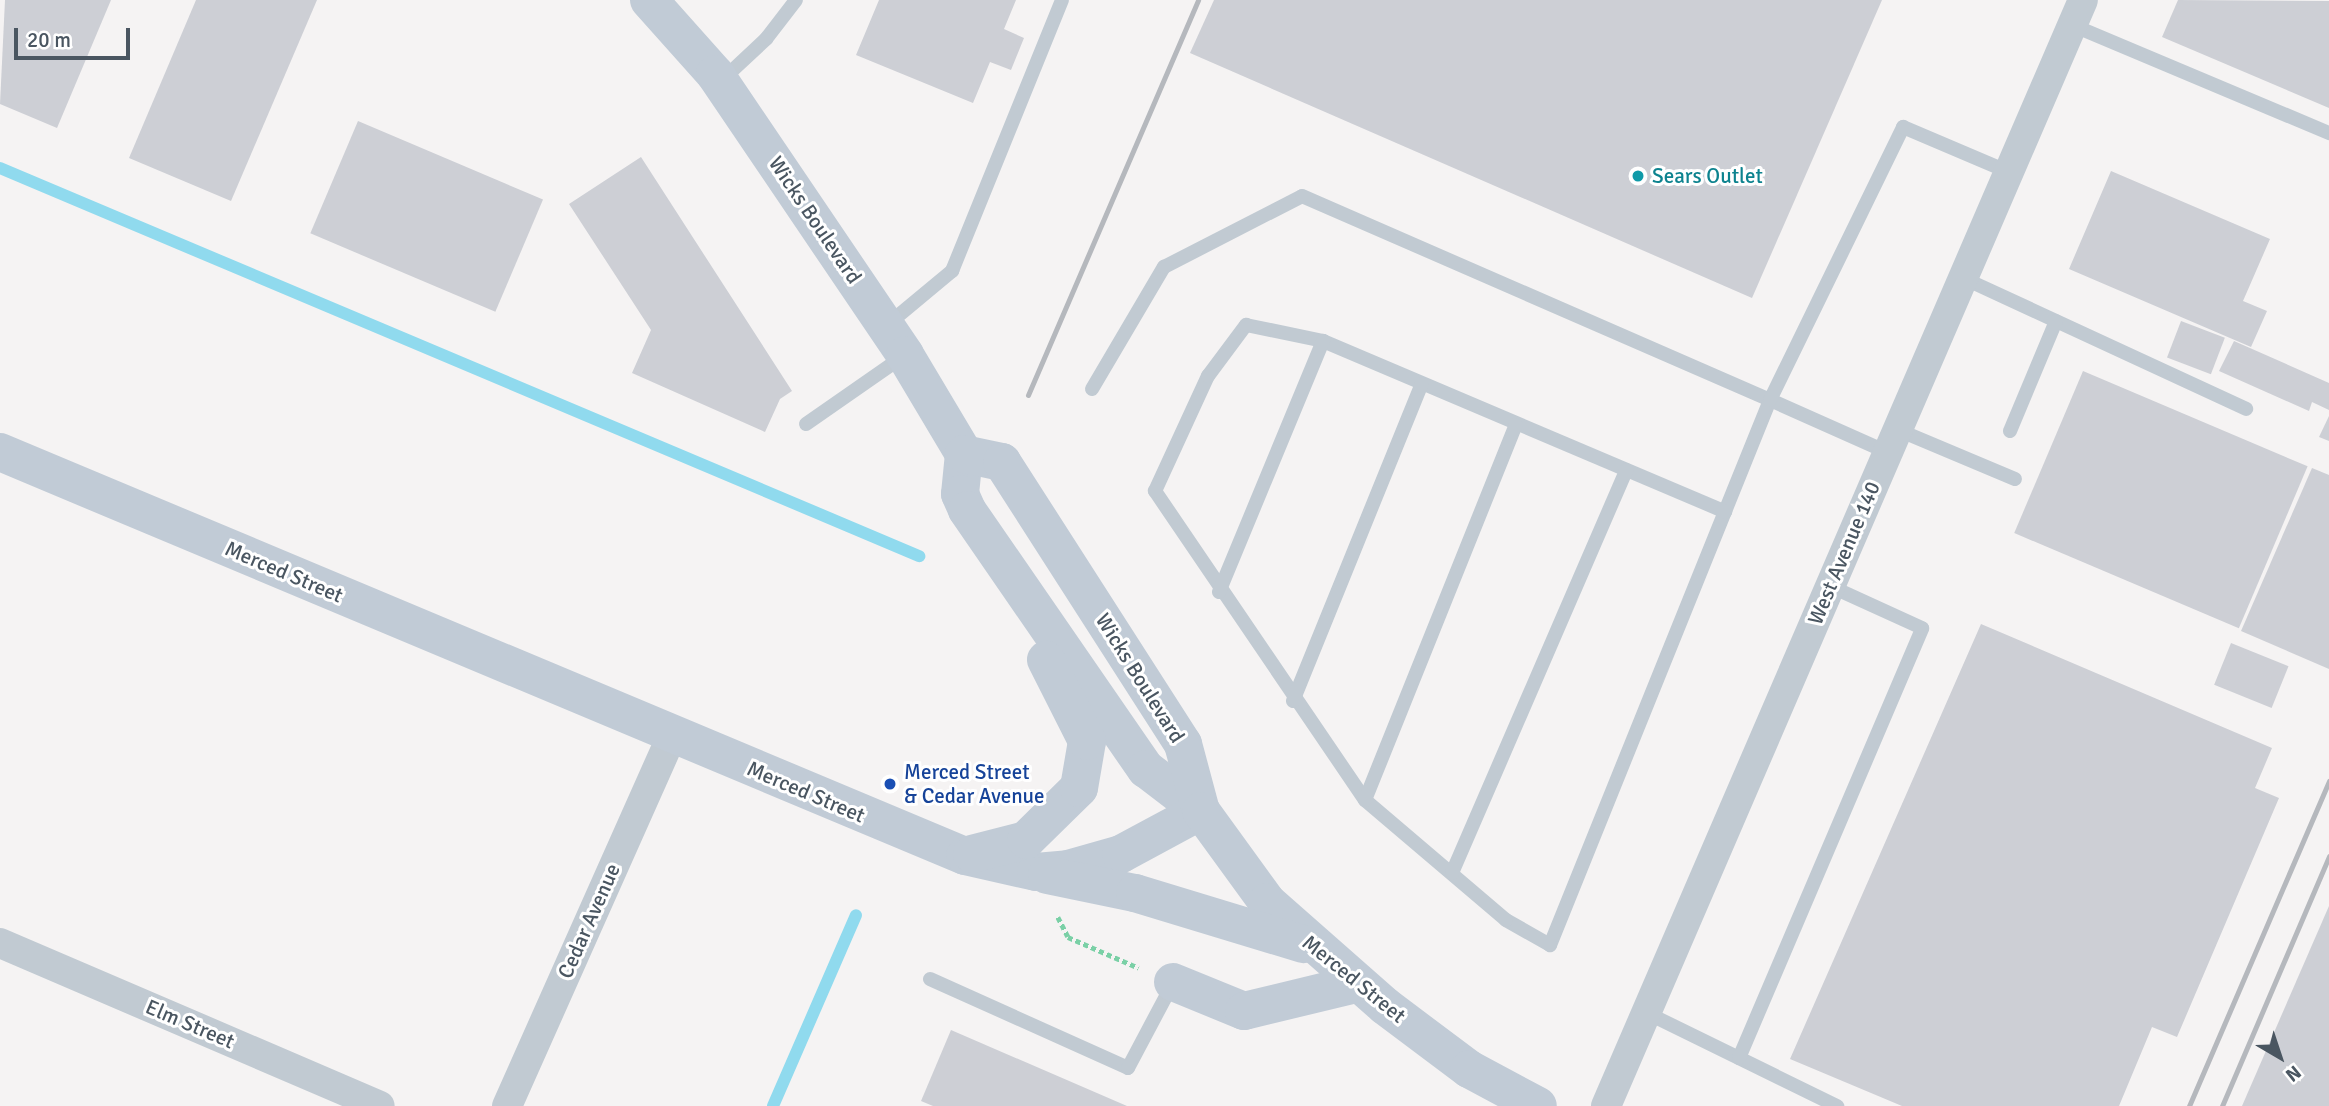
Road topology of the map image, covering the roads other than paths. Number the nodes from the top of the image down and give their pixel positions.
1 (649, 0) edge
2 (796, 0) edge
3 (1062, 0) edge
4 (2077, 13) edge
5 (720, 82) junction
6 (2329, 133) edge
7 (2009, 172) junction
8 (1963, 278) junction
9 (2056, 321) junction
10 (895, 341) junction
11 (1322, 341) junction
12 (1422, 384) junction
13 (1092, 389) dead end
14 (1770, 400) junction
15 (2246, 409) dead end
16 (806, 424) dead end
17 (1517, 425) junction
18 (2010, 432) dead end
19 (1892, 441) junction
20 (0, 452) edge
21 (964, 454) junction
22 (1626, 470) junction
23 (2015, 479) dead end
24 (967, 510) junction
25 (1725, 512) junction
26 (1830, 586) junction
27 (1219, 592) junction
28 (1293, 701) junction
29 (672, 736) junction
30 (1365, 800) junction
31 (1201, 811) junction
32 (965, 856) junction
33 (1036, 872) junction
34 (1452, 873) junction
35 (0, 943) edge
36 (1312, 947) junction
37 (930, 979) dead end
38 (1173, 982) joint
39 (1356, 985) junction
40 (1647, 1013) junction
41 (1739, 1058) junction
42 (380, 1106) edge
43 (507, 1106) edge
44 (1538, 1106) edge
45 (1606, 1106) edge
46 (1837, 1106) edge

1 - 5 street, Wicks Boulevard
2 - 5 lane
3 - 10 lane
4 - 6 lane
4 - 7 street, West Avenue 140
5 - 10 street, Wicks Boulevard
7 - 8 street, West Avenue 140
7 - 14 lane
8 - 9 lane
8 - 19 street, West Avenue 140
9 - 15 lane
9 - 18 lane
10 - 16 lane
10 - 21 street, Wicks Boulevard
11 - 12 lane
11 - 27 lane
11 - 27 lane
12 - 17 lane
12 - 28 lane
13 - 14 lane
14 - 19 lane
14 - 25 lane
17 - 22 lane
17 - 30 lane
19 - 23 lane
19 - 26 street, West Avenue 140
20 - 29 street, Merced Street
21 - 24 street, Wicks Boulevard
21 - 31 street, Wicks Boulevard
22 - 25 lane
22 - 34 lane
24 - 31 street, Wicks Boulevard
24 - 32 street
25 - 34 lane
26 - 40 street, West Avenue 140
26 - 41 lane
27 - 28 lane
28 - 30 lane
29 - 32 street, Merced Street
29 - 43 street, Cedar Avenue
30 - 34 lane
31 - 33 street, Merced Street
31 - 36 street, Merced Street
32 - 33 street, Merced Street
33 - 36 street
35 - 42 street, Elm Street
36 - 39 street, Merced Street
37 - 38 lane
38 - 39 street
39 - 44 street, Merced Street
40 - 41 lane
40 - 45 street, West Avenue 140
41 - 46 lane

